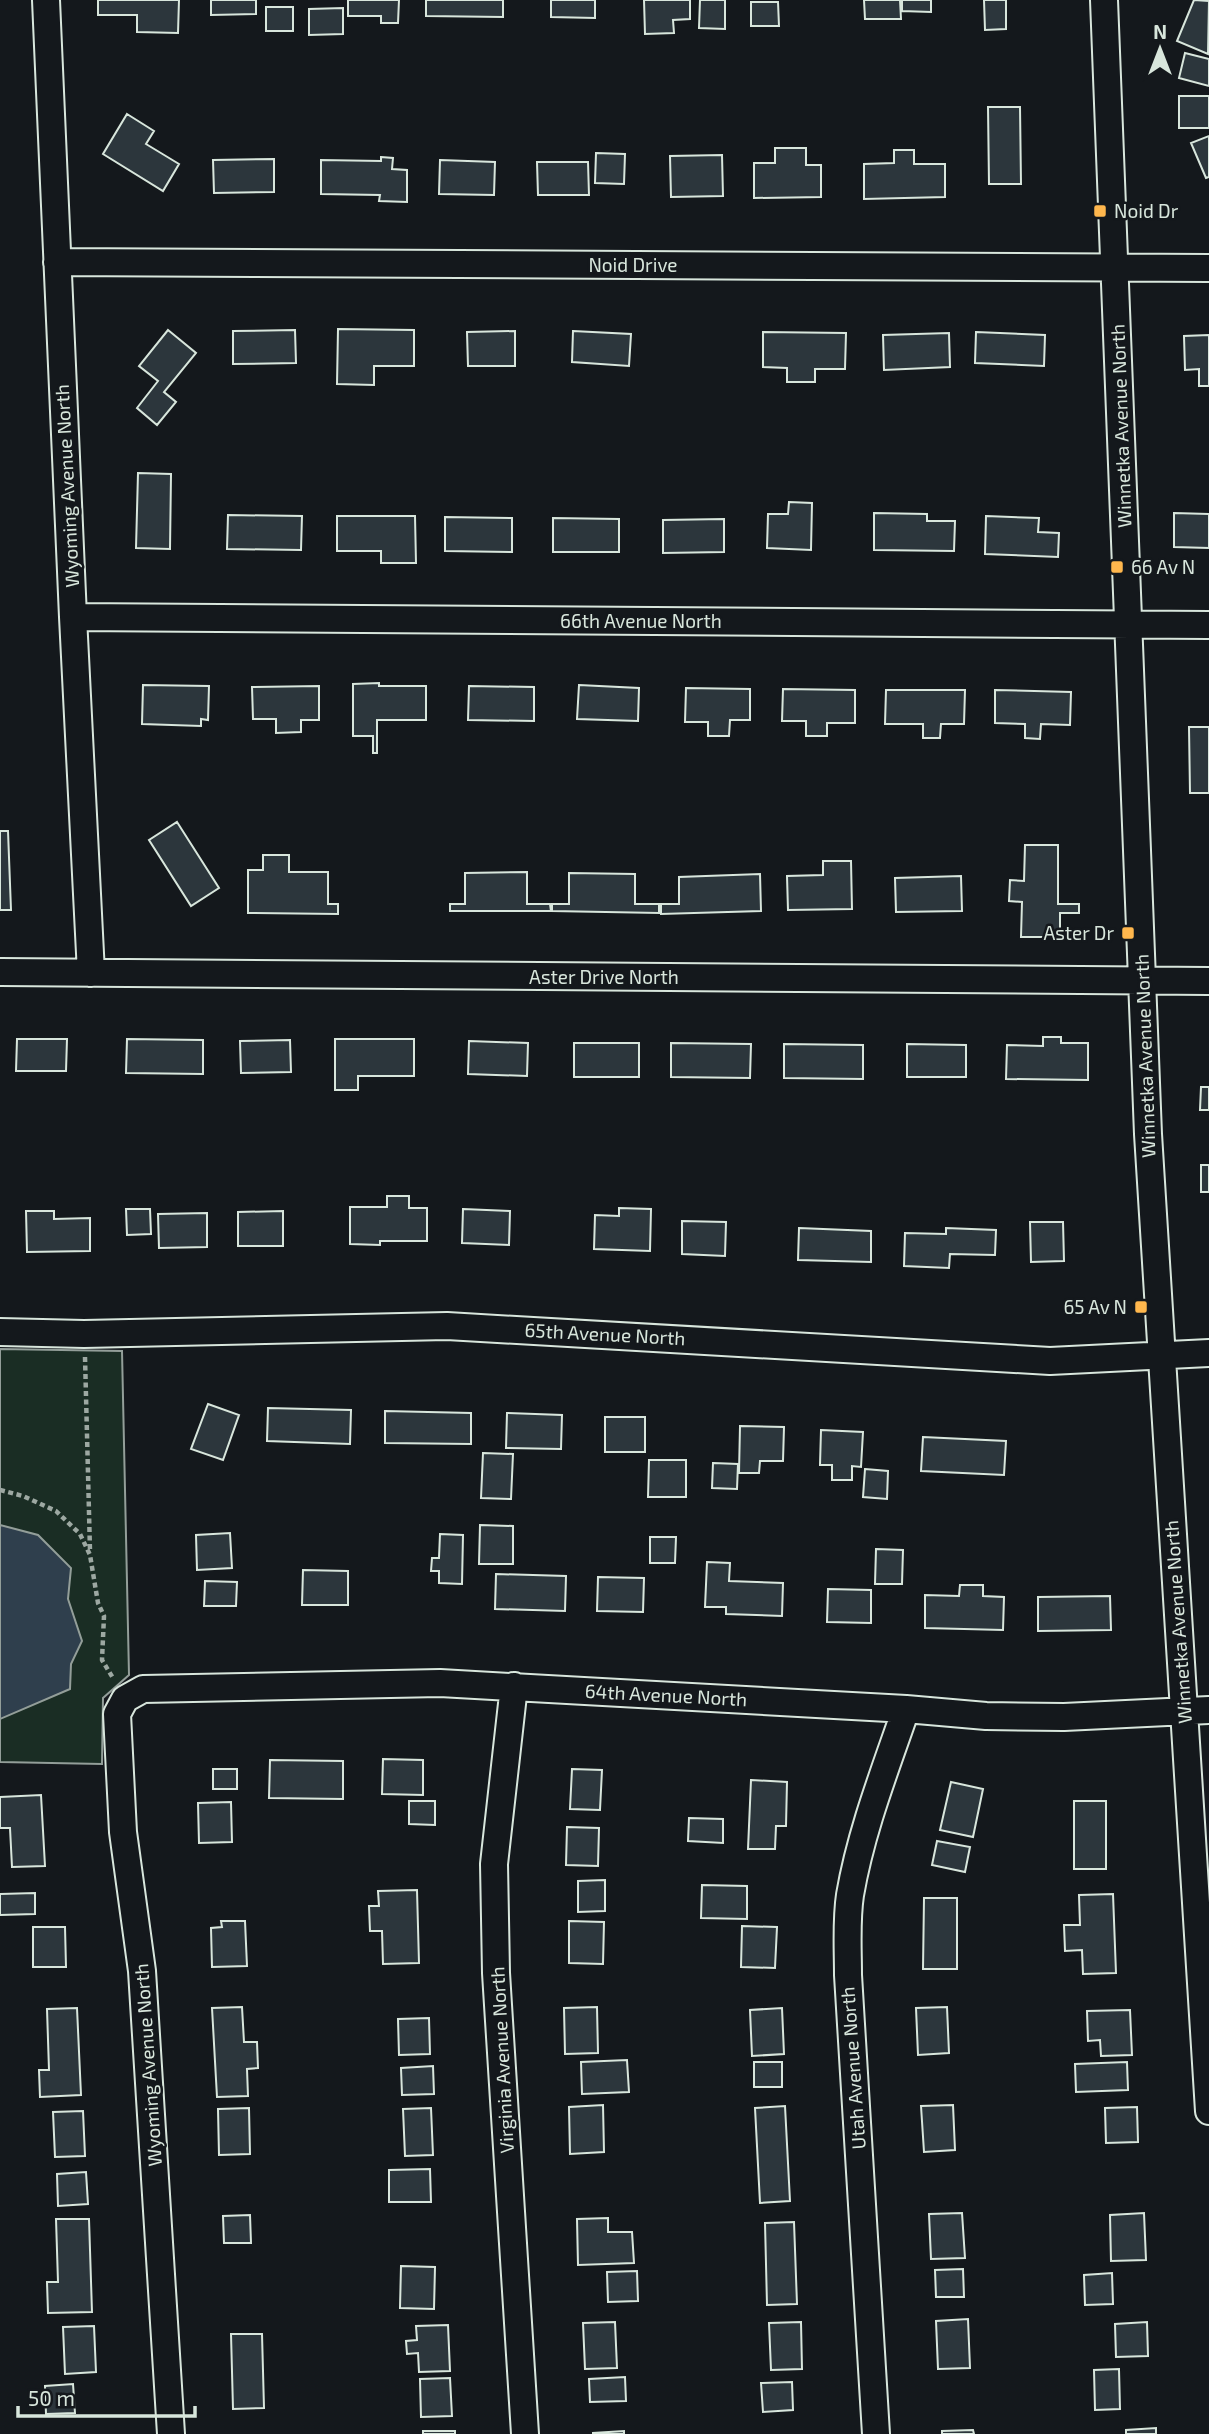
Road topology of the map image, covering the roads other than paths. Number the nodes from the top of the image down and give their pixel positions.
1 (46, 0) edge
2 (1104, 0) edge
3 (57, 262) junction
4 (1115, 268) junction
5 (1209, 268) edge
6 (73, 617) junction
7 (1128, 625) junction
8 (1209, 625) edge
9 (0, 972) edge
10 (91, 972) junction
11 (1142, 981) junction
12 (1209, 981) edge
13 (0, 1332) edge
14 (1209, 1353) edge
15 (1162, 1356) junction
16 (514, 1686) junction
17 (125, 1699) joint
18 (906, 1709) junction
19 (1196, 1711) edge
20 (1209, 2111) edge
21 (171, 2434) edge
22 (525, 2434) edge
23 (876, 2434) edge

1 - 3 street, Wyoming Avenue North
2 - 4 street, Winnetka Avenue North
3 - 4 street, Noid Drive
3 - 6 street, Wyoming Avenue North
4 - 5 street, Noid Drive
4 - 7 street, Winnetka Avenue North
6 - 7 street, 66th Avenue North
6 - 10 street, Wyoming Avenue North
7 - 8 street, 66th Avenue North
7 - 11 street, Winnetka Avenue North
9 - 10 street, Aster Drive North
10 - 11 street, Aster Drive North
11 - 12 street, Aster Drive North
11 - 15 street, Winnetka Avenue North
13 - 15 street, 65th Avenue North
14 - 15 street, 65th Avenue North
15 - 19 street, Winnetka Avenue North
16 - 17 street, 64th Avenue North
16 - 18 street, 64th Avenue North
16 - 22 street, Virginia Avenue North
17 - 21 street, Wyoming Avenue North
18 - 19 street, 64th Avenue North
18 - 23 street, Utah Avenue North
19 - 20 street, Winnetka Avenue North

